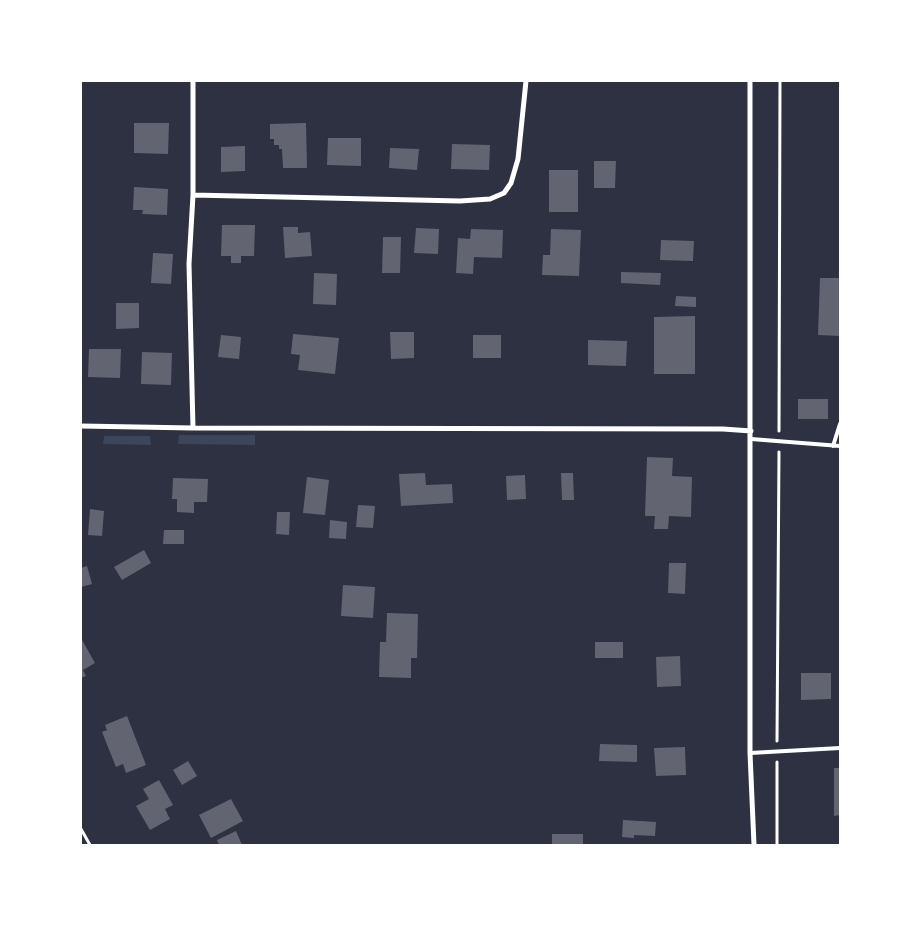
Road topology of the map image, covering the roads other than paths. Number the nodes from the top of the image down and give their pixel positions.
1 (193, 81) edge
2 (526, 81) edge
3 (750, 81) edge
4 (193, 195) junction
5 (840, 424) edge
6 (81, 426) edge
7 (193, 428) junction
8 (751, 431) junction
9 (751, 439) junction
10 (833, 446) junction
11 (840, 446) edge
12 (840, 748) edge
13 (750, 753) junction
14 (754, 845) edge

1 - 4 street
2 - 4 street
3 - 8 street
4 - 7 street
5 - 10 lane
6 - 7 street
7 - 8 street
8 - 9 street
9 - 10 lane
9 - 13 street
10 - 11 lane
12 - 13 lane
13 - 14 street

